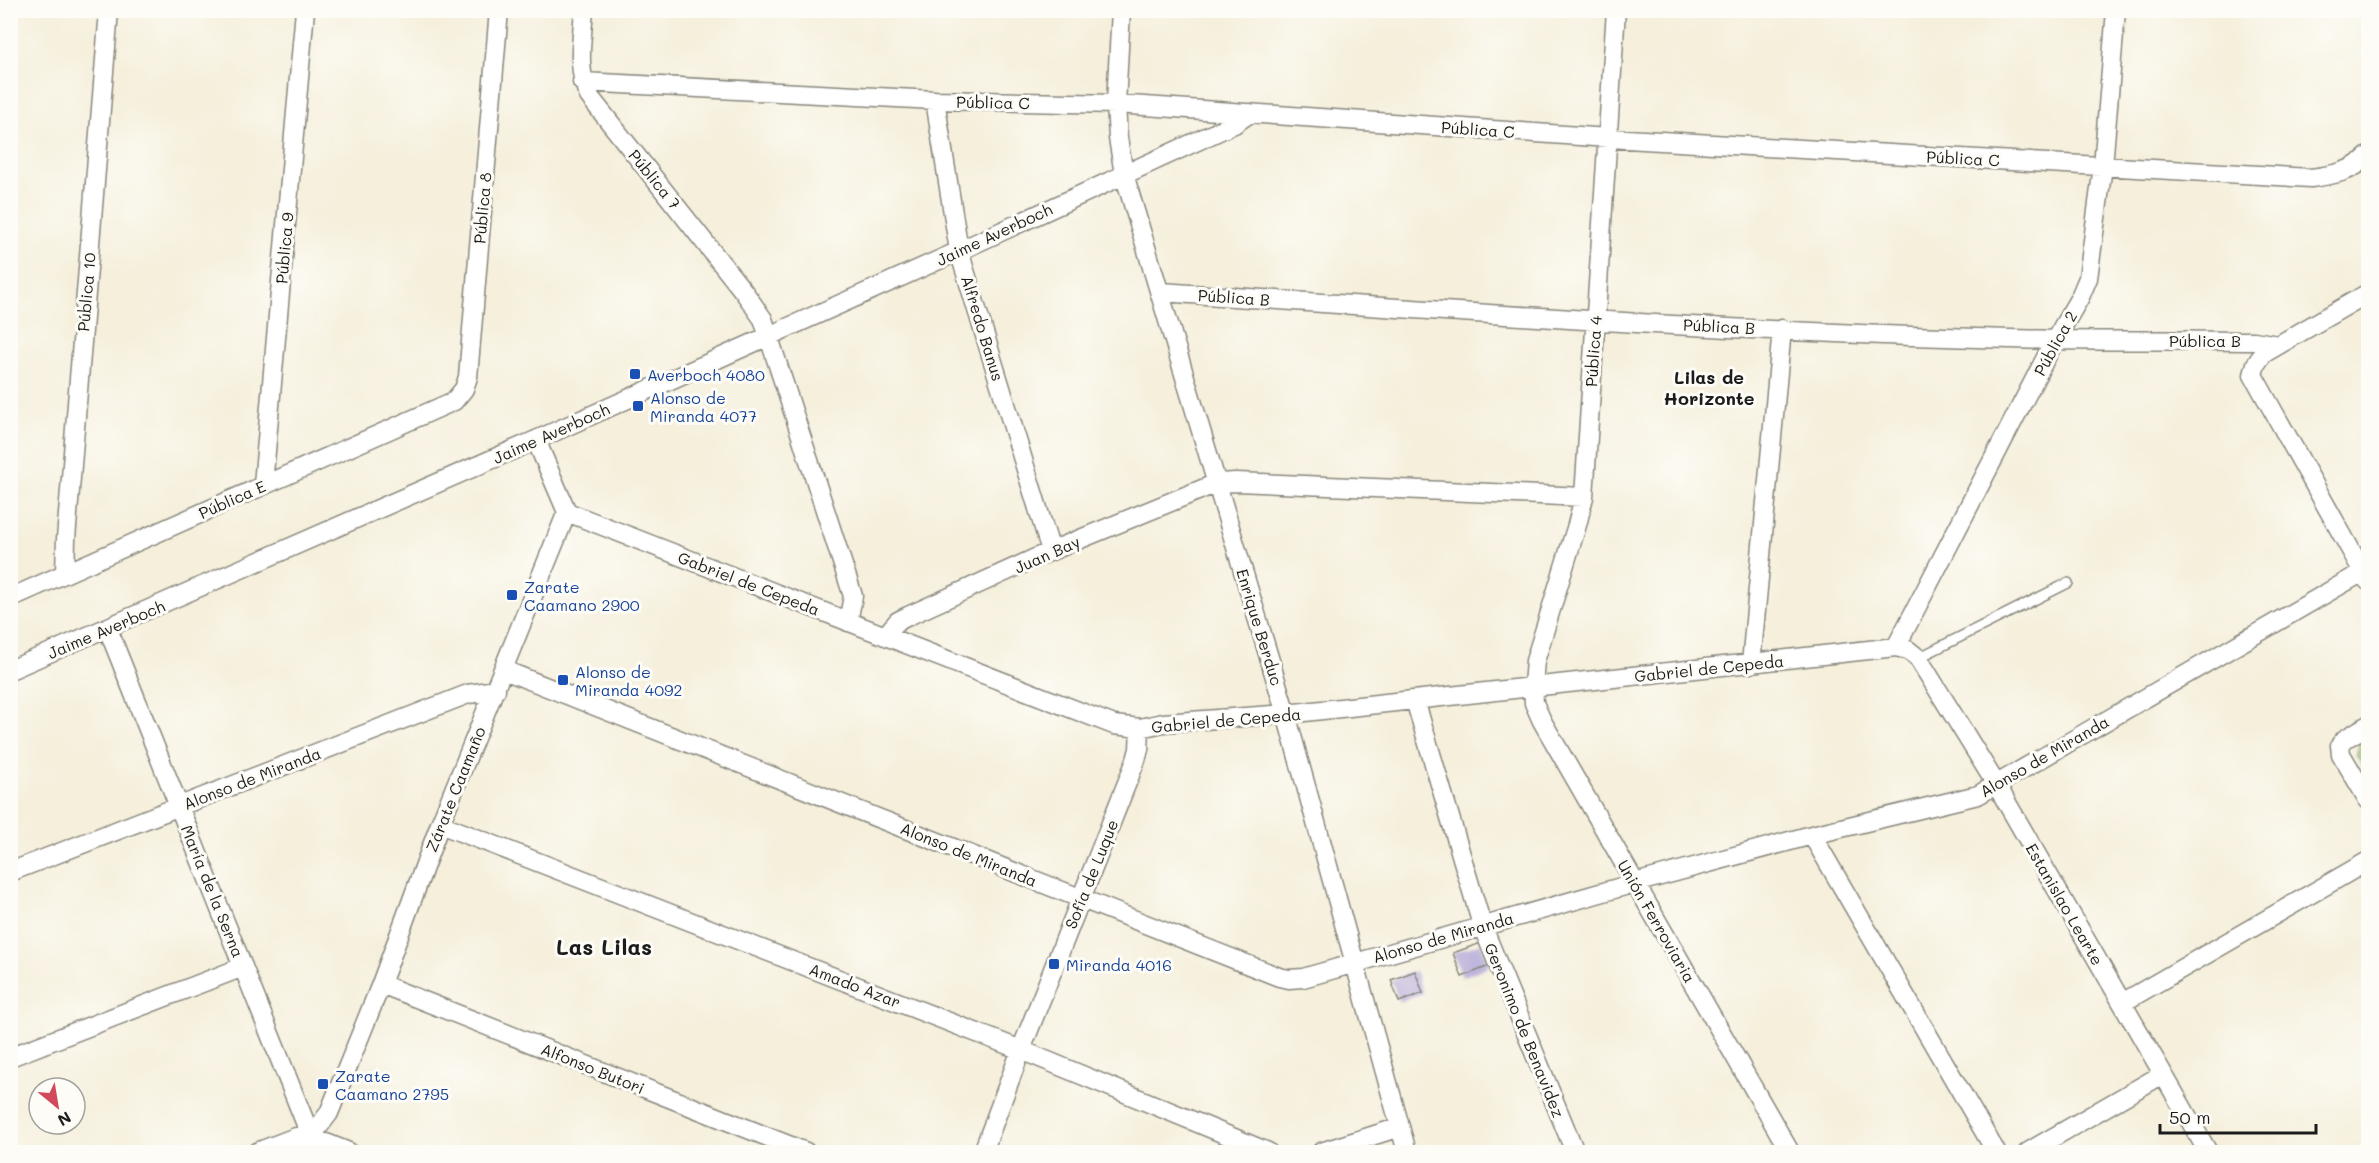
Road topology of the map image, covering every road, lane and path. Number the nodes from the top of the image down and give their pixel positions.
1 (109, 10) edge
2 (305, 10) edge
3 (499, 10) edge
4 (584, 10) edge
5 (1120, 10) edge
6 (1616, 10) edge
7 (2116, 10) edge
8 (582, 82) junction
9 (935, 100) junction
10 (1116, 104) junction
11 (1250, 113) junction
12 (1609, 138) junction
13 (2368, 156) edge
14 (2103, 166) junction
15 (1124, 174) junction
16 (959, 251) junction
17 (1160, 292) junction
18 (2368, 293) edge
19 (1594, 320) junction
20 (1782, 329) junction
21 (769, 335) junction
22 (2055, 340) junction
23 (2278, 345) junction
24 (454, 401) joint
25 (536, 440) junction
26 (1217, 483) junction
27 (263, 485) junction
28 (1584, 497) junction
29 (567, 513) junction
30 (1051, 551) junction
31 (65, 573) junction
32 (2367, 574) edge
33 (2068, 583) dead end
34 (10, 598) edge
35 (848, 622) junction
36 (108, 629) junction
37 (885, 636) junction
38 (1896, 647) junction
39 (1918, 658) junction
40 (1751, 664) junction
41 (10, 670) edge
42 (504, 670) junction
43 (1533, 685) junction
44 (496, 690) junction
45 (1415, 700) junction
46 (1286, 714) junction
47 (2368, 725) edge
48 (1140, 728) junction
49 (1996, 784) junction
50 (2368, 800) edge
51 (179, 806) junction
52 (440, 824) junction
53 (1812, 835) junction
54 (2368, 861) edge
55 (10, 872) edge
56 (1635, 883) junction
57 (1081, 898) junction
58 (1482, 925) junction
59 (1353, 963) junction
60 (243, 968) junction
61 (381, 984) junction
62 (2122, 1004) junction
63 (1021, 1050) junction
64 (10, 1057) edge
65 (2163, 1074) junction
66 (1400, 1127) junction
67 (314, 1145) edge
68 (257, 1152) edge
69 (349, 1152) edge
70 (806, 1152) edge
71 (983, 1152) edge
72 (1268, 1152) edge
73 (1321, 1152) edge
74 (1407, 1152) edge
75 (1575, 1152) edge
76 (1790, 1152) edge
77 (1996, 1152) edge
78 (2028, 1152) edge
79 (2208, 1152) edge

1 - 31 street, Pública 10
2 - 27 street, Pública 9
3 - 24 street, Pública 8
4 - 8 street, Pública 7
5 - 10 street, Enrique Berduc
6 - 12 street, Pública 4
7 - 14 street, Pública 2
8 - 9 street, Pública C
8 - 21 street, Pública 7
9 - 10 street, Pública C
9 - 16 street, Alfredo Banus
10 - 11 street, Pública C
10 - 15 street, Enrique Berduc
11 - 12 street, Pública C
11 - 15 street, Jaime Averboch
12 - 14 street, Pública C
12 - 19 street, Pública 4
13 - 14 street, Pública C
14 - 22 street, Pública 2
15 - 16 street, Jaime Averboch
15 - 17 street, Enrique Berduc
16 - 21 street, Jaime Averboch
16 - 30 street, Alfredo Banus
17 - 19 street, Pública B
17 - 26 street, Enrique Berduc
18 - 23 street
19 - 20 street, Pública B
19 - 28 street, Pública 4
20 - 22 street, Pública B
20 - 40 street
21 - 25 street, Jaime Averboch
21 - 35 street, Pública 7
22 - 23 street, Pública B
22 - 38 street, Pública 2
23 - 32 street
24 - 27 street, Pública E
25 - 29 street
25 - 36 street, Jaime Averboch
26 - 28 street
26 - 30 street, Juan Bay
26 - 46 street, Enrique Berduc
27 - 31 street, Pública E
28 - 43 street, Pública 4
29 - 35 street, Gabriel de Cepeda
29 - 42 street, Zárate Caamaño
30 - 37 street, Juan Bay
31 - 34 street, Pública E
32 - 49 street, Alonso de Miranda
33 - 39 lane
35 - 37 street, Gabriel de Cepeda
36 - 41 street, Jaime Averboch
36 - 51 street, María de la Serna
37 - 48 street, Gabriel de Cepeda
38 - 39 street
38 - 40 street, Gabriel de Cepeda
39 - 49 street, Estanislao Learte
40 - 43 street, Gabriel de Cepeda
42 - 44 street, Zárate Caamaño
42 - 57 street, Alonso de Miranda
43 - 45 street, Gabriel de Cepeda
43 - 56 street, Unión Ferroviaria
44 - 51 street, Alonso de Miranda
44 - 52 street, Zárate Caamaño
45 - 46 street, Gabriel de Cepeda
45 - 58 street, Geronimo de Benavidez
46 - 48 street, Gabriel de Cepeda
46 - 59 street, Enrique Berduc
47 - 50 street
48 - 57 street, Sofía de Luque
49 - 53 street, Alonso de Miranda
49 - 62 street, Estanislao Learte
51 - 55 street, Alonso de Miranda
51 - 60 street, María de la Serna
52 - 61 street, Zárate Caamaño
52 - 63 street, Amado Azar
53 - 56 street, Alonso de Miranda
53 - 77 street
54 - 62 street
56 - 58 street, Alonso de Miranda
56 - 76 street, Unión Ferroviaria
57 - 59 street, Alonso de Miranda
57 - 63 street, Sofía de Luque
58 - 59 street, Alonso de Miranda
58 - 75 street, Geronimo de Benavidez
59 - 66 street, Enrique Berduc
60 - 64 street
60 - 67 street, María de la Serna
61 - 67 street, Zárate Caamaño
61 - 70 street, Alfonso Butori
62 - 65 street, Estanislao Learte
63 - 71 street, Sofía de Luque
63 - 72 street, Amado Azar
65 - 78 street
65 - 79 street, Estanislao Learte
66 - 73 street
66 - 74 street, Enrique Berduc
67 - 68 street
67 - 69 street

